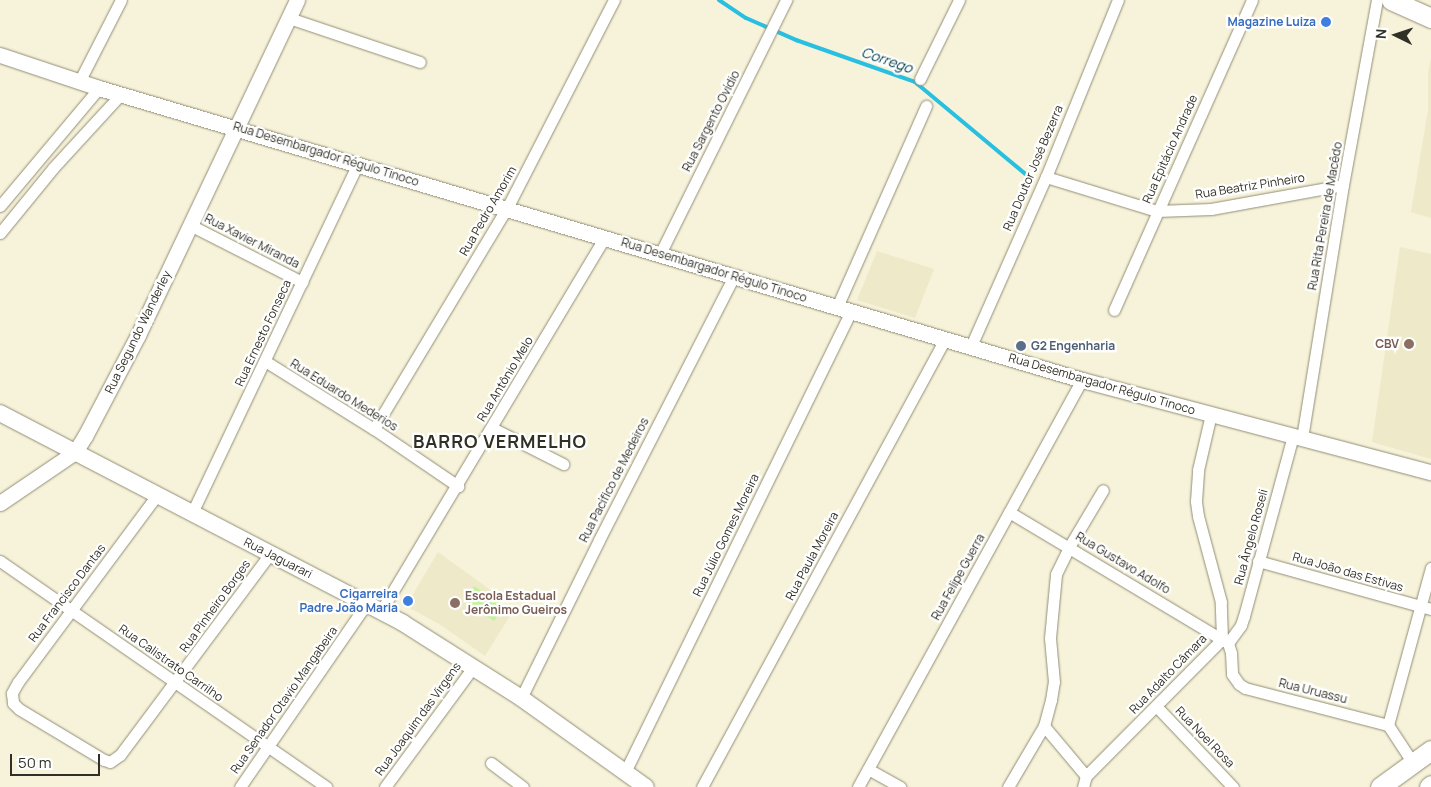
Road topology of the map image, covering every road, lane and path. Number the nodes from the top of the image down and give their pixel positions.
1 (121, 0) edge
2 (297, 0) edge
3 (614, 0) edge
4 (786, 0) edge
5 (959, 0) edge
6 (1118, 0) edge
7 (1252, 0) edge
8 (1377, 0) edge
9 (1391, 0) edge
10 (289, 18) junction
11 (1431, 18) edge
12 (0, 55) edge
13 (420, 62) dead end
14 (920, 79) dead end
15 (79, 82) junction
16 (99, 88) junction
17 (121, 94) junction
18 (926, 106) dead end
19 (238, 128) junction
20 (40, 157) junction
21 (358, 164) junction
22 (54, 168) junction
23 (1046, 177) junction
24 (1343, 185) junction
25 (0, 206) edge
26 (507, 208) junction
27 (1157, 211) junction
28 (190, 225) junction
29 (0, 233) edge
30 (605, 237) junction
31 (660, 254) junction
32 (734, 276) junction
33 (302, 282) junction
34 (844, 309) junction
35 (1114, 310) dead end
36 (945, 339) junction
37 (971, 346) junction
38 (265, 361) junction
39 (1082, 380) junction
40 (0, 413) edge
41 (1211, 414) junction
42 (492, 428) junction
43 (374, 429) junction
44 (1298, 437) junction
45 (75, 452) junction
46 (563, 464) dead end
47 (1431, 472) edge
48 (458, 486) junction
49 (1103, 490) dead end
50 (157, 495) junction
51 (0, 503) edge
52 (1009, 512) junction
53 (192, 513) junction
54 (1069, 547) junction
55 (270, 554) junction
56 (0, 561) edge
57 (1258, 561) junction
58 (1431, 568) edge
59 (374, 607) junction
60 (1426, 608) edge
61 (72, 609) junction
62 (1225, 641) junction
63 (473, 668) junction
64 (175, 683) junction
65 (521, 698) junction
66 (1156, 706) junction
67 (1388, 725) junction
68 (1044, 726) junction
69 (267, 747) junction
70 (1431, 750) edge
71 (104, 760) joint
72 (491, 763) dead end
73 (1413, 763) junction
74 (868, 769) junction
75 (625, 772) junction
76 (1085, 782) edge
77 (240, 787) edge
78 (326, 787) edge
79 (385, 787) edge
80 (523, 787) edge
81 (646, 787) edge
82 (702, 787) edge
83 (858, 787) edge
84 (900, 787) edge
85 (1008, 787) edge
86 (1233, 787) edge
87 (1380, 787) edge

1 - 15 street
2 - 10 street, Rua Segundo Wanderley
3 - 26 street, Rua Pedro Amorim
4 - 31 street, Rua Sargento Ovídio
5 - 14 street
6 - 23 street, Rua Doutor José Bezerra
7 - 27 street, Rua Epitácio Andrade
8 - 24 street, Rua Rita Pereira de Macêdo
9 - 11 main road
10 - 13 street
10 - 19 street, Rua Segundo Wanderley
12 - 15 street, Rua Desembargador Régulo Tinoco
15 - 16 street, Rua Desembargador Régulo Tinoco
16 - 17 street, Rua Desembargador Régulo Tinoco
16 - 20 street
17 - 19 street, Rua Desembargador Régulo Tinoco
17 - 22 street
18 - 34 street, Rua Júlio Gomes Moreira
19 - 21 street, Rua Desembargador Régulo Tinoco
19 - 28 street, Rua Segundo Wanderley
20 - 22 street
20 - 25 street
21 - 26 street, Rua Desembargador Régulo Tinoco
21 - 33 street, Rua Ernesto Fonseca
22 - 29 street
23 - 27 street, Rua Beatriz Pinheiro
23 - 37 street, Rua Doutor José Bezerra
24 - 27 street, Rua Beatriz Pinheiro
24 - 44 street, Rua Rita Pereira de Macêdo
26 - 30 street, Rua Desembargador Régulo Tinoco
26 - 43 street, Rua Pedro Amorim
27 - 35 street, Rua Epitácio Andrade
28 - 33 street, Rua Xavier Miranda
28 - 45 street, Rua Segundo Wanderley
30 - 31 street, Rua Desembargador Régulo Tinoco
30 - 42 street, Rua Antônio Melo
31 - 32 street, Rua Desembargador Régulo Tinoco
32 - 34 street, Rua Desembargador Régulo Tinoco
32 - 65 street, Rua Pacífico de Medeiros
33 - 38 street, Rua Ernesto Fonseca
34 - 36 street, Rua Desembargador Régulo Tinoco
34 - 75 street, Rua Júlio Gomes Moreira
36 - 37 street, Rua Desembargador Régulo Tinoco
36 - 82 street, Rua Paula Moreira
37 - 39 street, Rua Desembargador Régulo Tinoco
38 - 43 street, Rua Eduardo Mederios
38 - 53 street, Rua Ernesto Fonseca
39 - 41 street, Rua Desembargador Régulo Tinoco
39 - 52 street, Rua Felipe Guerra
40 - 45 main road, Rua Jaguarari
41 - 44 street, Rua Desembargador Régulo Tinoco
41 - 62 street, Rua Adalto Câmara
42 - 46 street
42 - 48 street, Rua Antônio Melo
43 - 48 street, Rua Eduardo Mederios
44 - 47 street, Rua Desembargador Régulo Tinoco
44 - 57 street, Rua Ângelo Roseli
45 - 50 main road, Rua Jaguarari
45 - 51 street, Rua Segundo Wanderley
48 - 59 street, Rua Antônio Melo
49 - 54 street
50 - 53 main road, Rua Jaguarari
50 - 61 street, Rua Francisco Dantas
52 - 54 street, Rua Gustavo Adolfo
52 - 74 street, Rua Felipe Guerra
53 - 55 main road, Rua Jaguarari
54 - 62 street, Rua Gustavo Adolfo
54 - 68 street
55 - 59 main road, Rua Jaguarari
55 - 64 street, Rua Pinheiro Borges
56 - 61 street, Rua Calistrato Carrilho
57 - 60 street, Rua João das Estivas
57 - 62 street, Rua Ângelo Roseli
58 - 60 street
59 - 63 main road, Rua Jaguarari
59 - 69 street, Rua Senador Otavio Mangabeira
60 - 67 street
61 - 64 street, Rua Calistrato Carrilho
61 - 71 street, Rua Francisco Dantas
62 - 66 street, Rua Adalto Câmara
62 - 67 street, Rua Uruassu
63 - 65 main road, Rua Jaguarari
63 - 79 street, Rua Joaquim das Virgens
64 - 69 street, Rua Calistrato Carrilho
64 - 71 street, Rua Pinheiro Borges
65 - 75 main road, Rua Jaguarari
66 - 76 street, Rua Adalto Câmara
66 - 86 street, Rua Noel Rosa
67 - 73 street
68 - 76 street
68 - 85 street
69 - 77 street, Rua Senador Otavio Mangabeira
69 - 78 street, Rua Calistrato Carrilho
70 - 73 main road
72 - 80 street
73 - 87 main road
74 - 83 street, Rua Felipe Guerra
74 - 84 street
75 - 81 main road, Rua Jaguarari

